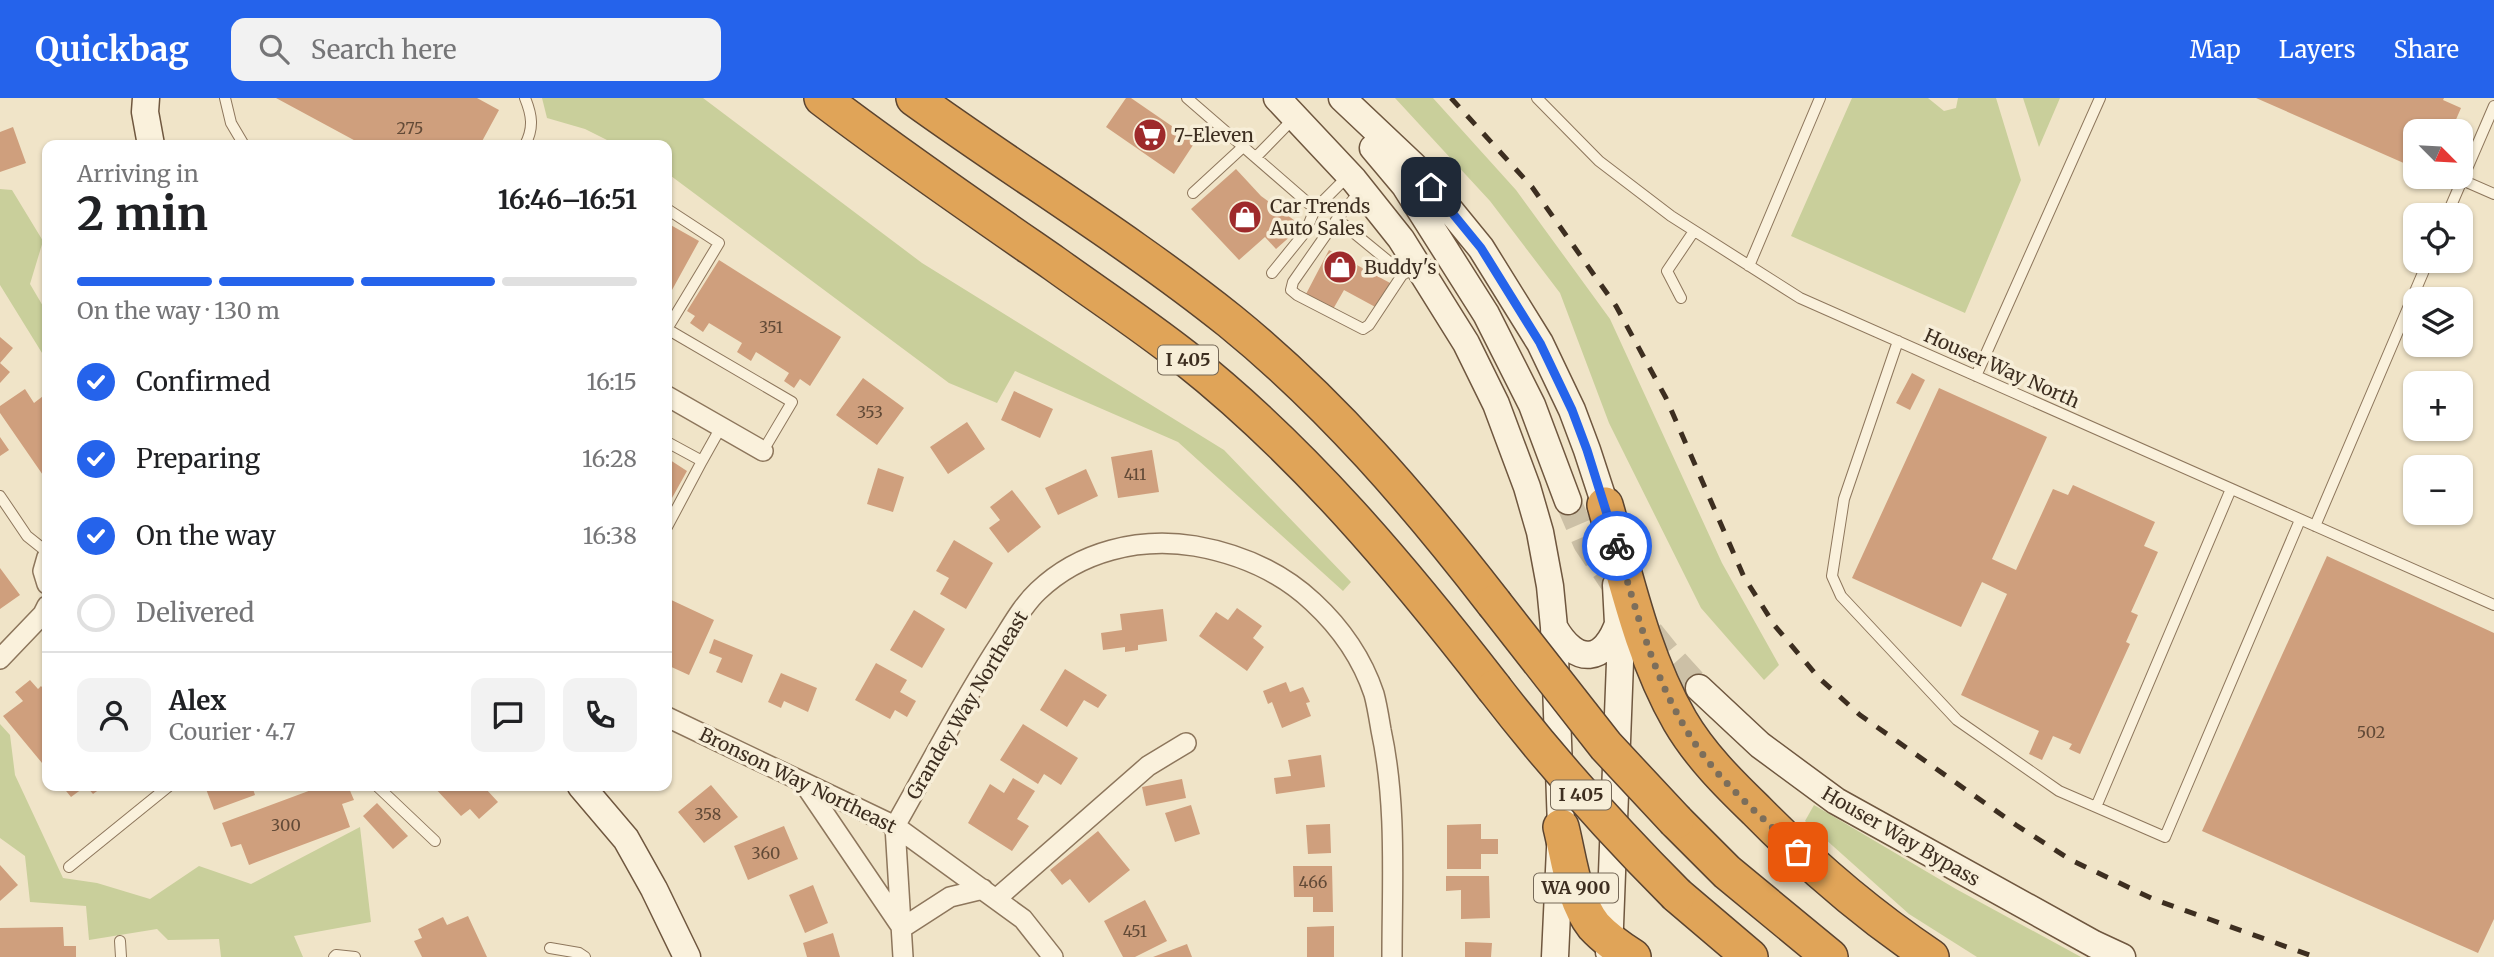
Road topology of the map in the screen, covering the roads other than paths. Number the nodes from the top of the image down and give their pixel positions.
1 (146, 98) edge
2 (225, 98) edge
3 (525, 98) edge
4 (822, 98) edge
5 (914, 98) edge
6 (1187, 98) edge
7 (1332, 98) edge
8 (1342, 98) edge
9 (1537, 98) edge
10 (1820, 98) edge
11 (2100, 98) edge
12 (1201, 102) edge
13 (1283, 106) edge
14 (2494, 106) edge
15 (2491, 119) edge
16 (150, 140) edge
17 (241, 140) edge
18 (528, 140) edge
19 (1244, 146) junction
20 (1256, 157) junction
21 (2473, 157) edge
22 (1355, 182) junction
23 (2473, 185) edge
24 (1193, 193) dead end
25 (2494, 194) edge
26 (1315, 209) junction
27 (672, 212) edge
28 (1338, 219) junction
29 (1430, 228) junction
30 (1694, 230) junction
31 (1409, 266) junction
32 (1749, 266) junction
33 (1272, 273) dead end
34 (2423, 273) edge
35 (1681, 298) dead end
36 (672, 321) edge
37 (672, 332) edge
38 (1898, 341) junction
39 (1976, 376) junction
40 (672, 399) edge
41 (721, 427) junction
42 (672, 445) edge
43 (764, 451) joint
44 (702, 461) junction
45 (2231, 489) junction
46 (0, 496) edge
47 (1568, 500) tunnel mouth
48 (1605, 505) junction
49 (672, 518) edge
50 (2300, 520) junction
51 (2315, 526) junction
52 (42, 550) edge
53 (2494, 606) edge
54 (42, 618) edge
55 (1620, 620) junction
56 (1554, 627) junction
57 (0, 659) edge
58 (1699, 688) tunnel mouth
59 (672, 719) edge
60 (1186, 743) dead end
61 (803, 782) junction
62 (163, 791) edge
63 (382, 791) edge
64 (585, 791) edge
65 (2096, 807) junction
66 (895, 826) junction
67 (1561, 827) junction
68 (435, 841) dead end
69 (69, 867) dead end
70 (989, 894) junction
71 (902, 928) junction
72 (120, 942) dead end
73 (550, 948) dead end
74 (1617, 951) edge
75 (121, 957) edge
76 (334, 957) edge
77 (355, 957) edge
78 (585, 957) edge
79 (687, 957) edge
80 (903, 957) edge
81 (1053, 957) edge
82 (1392, 957) edge
83 (1555, 957) edge
84 (1751, 957) edge
85 (1830, 957) edge
86 (1931, 957) edge
87 (2122, 957) edge

1 - 16 main road
2 - 17 lane
3 - 18 lane
4 - 84 highway, I 405, bridge
5 - 85 highway, I 405, bridge
6 - 12 lane
7 - 29 main road
8 - 48 main road
9 - 30 lane, Houser Way North
10 - 32 lane
11 - 39 lane
12 - 19 lane
13 - 20 lane
13 - 22 main road, WA 900
13 - 29 main road
14 - 15 lane
15 - 21 lane
19 - 20 lane
19 - 24 lane
20 - 26 lane
22 - 26 lane
22 - 28 lane
22 - 31 main road, WA 900
23 - 25 lane
26 - 33 lane
27 - 36 lane
28 - 31 lane
28 - 31 lane
29 - 47 main road
30 - 32 lane, Houser Way North
30 - 35 lane
31 - 56 main road, WA 900
32 - 38 lane, Houser Way North
34 - 51 lane
37 - 43 lane
38 - 39 lane, Houser Way North
38 - 65 lane
39 - 45 lane, Houser Way North
40 - 41 street
41 - 43 street
41 - 44 lane
42 - 44 lane
44 - 49 lane
45 - 50 lane, Houser Way North
45 - 65 lane
46 - 52 lane
48 - 55 main road
48 - 86 highway
50 - 51 lane, Houser Way North
50 - 65 lane
51 - 53 lane, Houser Way North
54 - 57 street
55 - 56 main road
55 - 74 main road
56 - 67 main road, WA 900
58 - 87 main road, Houser Way Bypass
59 - 61 street, Bronson Way Northeast
60 - 70 street
61 - 66 street, Bronson Way Northeast
61 - 71 street
62 - 69 lane
63 - 68 lane
64 - 79 main road
66 - 70 street, Bronson Way Northeast
66 - 71 street
66 - 82 street, Grandey Way Northeast
67 - 74 highway, WA 900
67 - 83 main road
70 - 71 street
70 - 81 street, Bronson Way Northeast
71 - 80 street
72 - 75 lane
73 - 78 lane
76 - 77 lane

